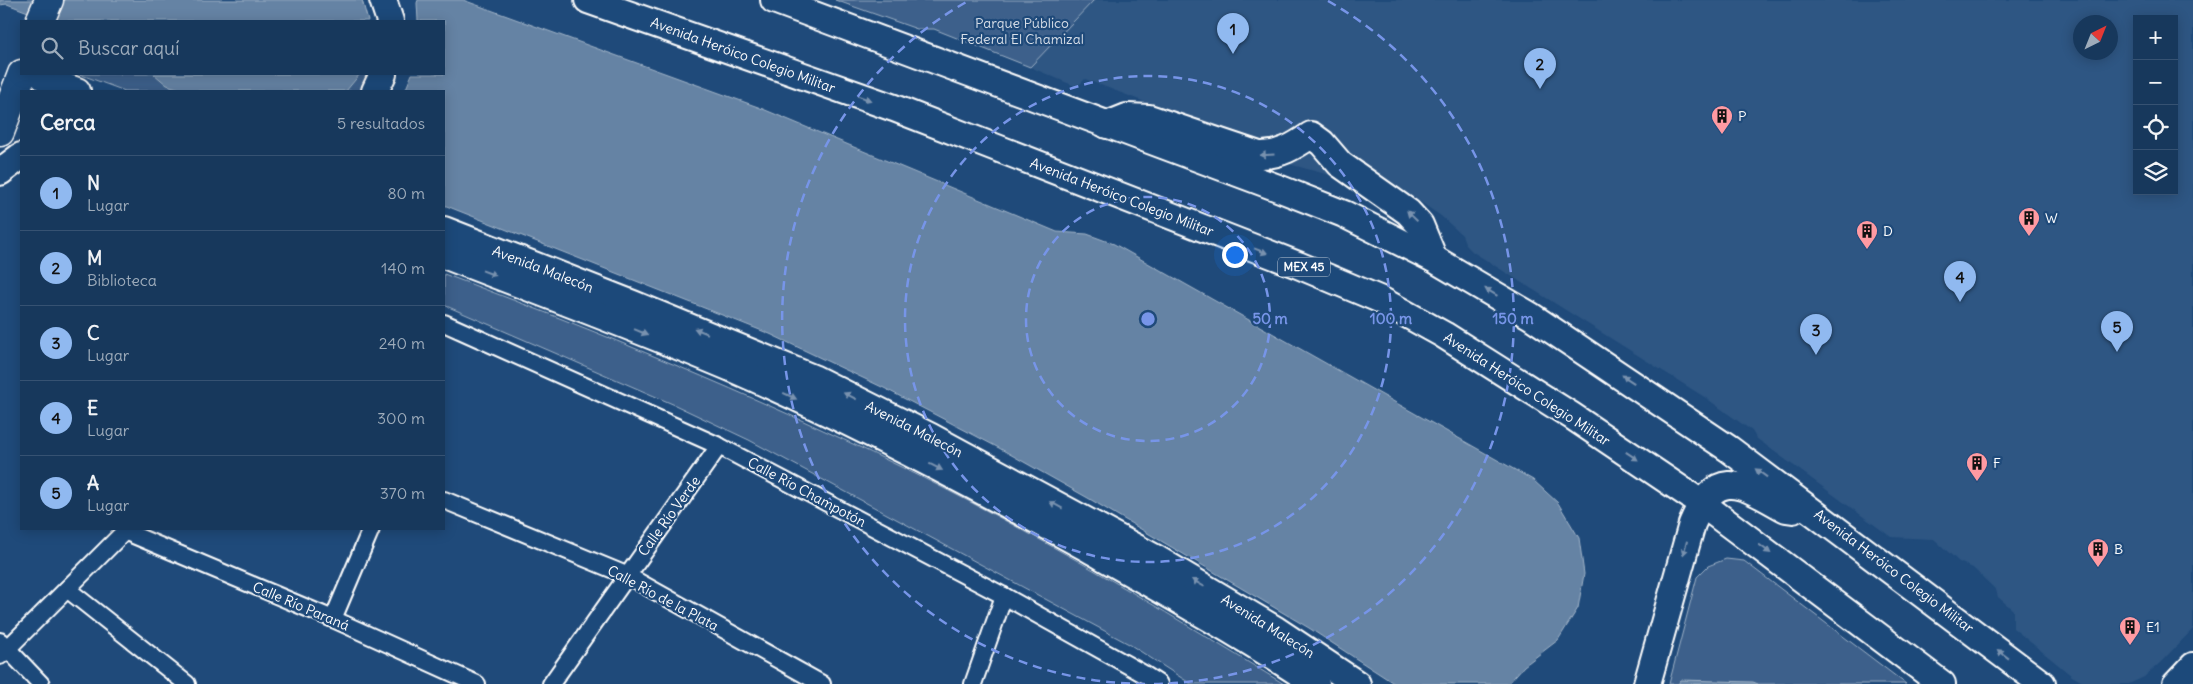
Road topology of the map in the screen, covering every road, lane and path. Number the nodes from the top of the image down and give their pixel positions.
1 (49, 0) edge
2 (383, 0) edge
3 (588, 0) edge
4 (774, 0) edge
5 (40, 20) edge
6 (390, 20) edge
7 (22, 75) edge
8 (41, 75) edge
9 (383, 75) edge
10 (75, 90) edge
11 (375, 90) edge
12 (1, 122) edge
13 (1107, 125) junction
14 (20, 157) edge
15 (0, 172) edge
16 (445, 230) edge
17 (445, 255) edge
18 (1434, 259) junction
19 (445, 323) edge
20 (720, 446) junction
21 (445, 500) edge
22 (1701, 503) junction
23 (1820, 516) junction
24 (125, 530) edge
25 (371, 530) edge
26 (626, 575) junction
27 (67, 589) junction
28 (1004, 596) junction
29 (333, 619) junction
30 (3, 648) edge
31 (2193, 665) edge
32 (41, 684) edge
33 (188, 684) edge
34 (477, 684) edge
35 (550, 684) edge
36 (822, 684) edge
37 (972, 684) edge
38 (1159, 684) edge
39 (1316, 684) edge
40 (1357, 684) edge
41 (1647, 684) edge
42 (1942, 684) edge
43 (2042, 684) edge
44 (2175, 684) edge

1 - 5 highway
2 - 6 main road
3 -> 22 main road, Avenida Heróico Colegio Militar / MEX 45
4 - 13 main road, Avenida Heróico Colegio Militar
7 - 12 highway
8 - 10 main road
9 - 11 main road
13 - 18 main road, Avenida Heróico Colegio Militar
18 -> 13 main road
14 - 15 main road
40 -> 16 main road, Avenida Malecón
17 -> 39 main road, Avenida Malecón
23 -> 18 main road, Avenida Heróico Colegio Militar
19 - 20 street, Calle Río Champotón
20 - 26 street, Calle Río Verde
20 - 28 street, Calle Río Champotón
21 - 26 street, Calle Río de la Plata
22 - 23 main road
22 -> 41 main road
22 -> 42 main road, Avenida Heróico Colegio Militar / MEX 45
43 -> 23 main road, Avenida Heróico Colegio Militar
24 - 27 street
24 - 29 street, Calle Río Paraná
25 - 29 street
26 - 35 street, Calle Río Verde
26 - 36 street, Calle Río de la Plata
27 - 30 street
27 - 33 street
28 - 37 street
28 - 38 street, Calle Río Champotón
29 - 34 street, Calle Río Paraná
30 - 32 street
31 - 44 main road

